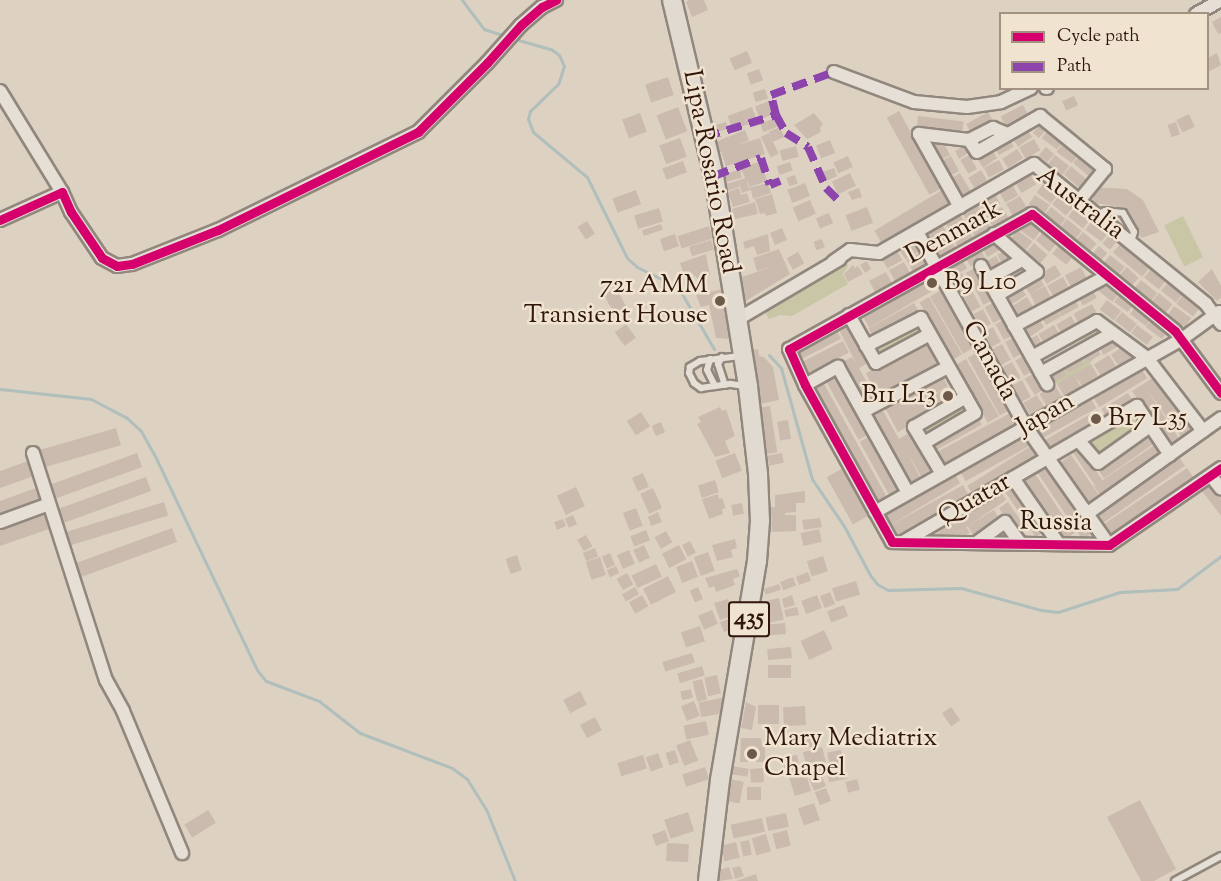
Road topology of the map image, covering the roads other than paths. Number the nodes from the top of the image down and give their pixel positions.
1 (556, 0) edge
2 (1221, 0) edge
3 (677, 2) edge
4 (1200, 12) edge
5 (834, 72) dead end
6 (1027, 90) edge
7 (0, 91) edge
8 (62, 192) junction
9 (1079, 201) junction
10 (960, 207) junction
11 (1097, 215) junction
12 (0, 220) edge
13 (917, 232) junction
14 (994, 234) junction
15 (1131, 243) junction
16 (1023, 260) junction
17 (936, 266) junction
18 (981, 266) dead end
19 (1105, 277) junction
20 (988, 279) junction
21 (997, 296) junction
22 (849, 315) junction
23 (1219, 317) edge
24 (738, 319) junction
25 (1014, 326) junction
26 (1113, 333) junction
27 (930, 334) junction
28 (1182, 339) junction
29 (866, 346) junction
30 (743, 351) junction
31 (722, 357) junction
32 (1032, 357) junction
33 (1147, 358) junction
34 (710, 359) junction
35 (948, 366) junction
36 (725, 385) junction
37 (805, 385) junction
38 (715, 386) junction
39 (748, 387) junction
40 (1221, 393) edge
41 (966, 397) junction
42 (864, 411) junction
43 (1221, 418) edge
44 (1150, 426) junction
45 (1026, 427) junction
46 (1203, 430) junction
47 (1079, 441) junction
48 (924, 443) junction
49 (33, 453) dead end
50 (1170, 455) junction
51 (1049, 459) junction
52 (1221, 468) edge
53 (942, 474) junction
54 (1210, 476) junction
55 (1013, 478) junction
56 (1221, 489) edge
57 (909, 493) junction
58 (50, 504) junction
59 (875, 512) junction
60 (1088, 513) junction
61 (0, 522) edge
62 (902, 542) junction
63 (976, 543) junction
64 (1020, 543) junction
65 (1058, 543) junction
66 (1109, 545) junction
67 (182, 853) dead end
68 (1221, 856) edge
69 (708, 881) edge
70 (1175, 881) edge

1 - 8 street
2 - 4 street
3 - 24 main road, Lipa-Rosario Road / 435
5 - 6 street
7 - 8 street
8 - 12 street
9 - 10 street, Australia
9 - 10 street
9 - 11 street, Australia
10 - 13 street, Australia
11 - 15 street, Australia
11 - 15 lane
13 - 17 street, Canada
13 - 24 street, Australia
14 - 16 street
14 - 17 street, Denmark
14 - 19 street, Denmark
15 - 23 street, Australia
16 - 20 street
16 - 21 street
17 - 22 street, Denmark
17 - 45 street, Canada
18 - 20 street
19 - 25 street
19 - 28 street, Denmark
20 - 21 street
21 - 25 street
22 - 29 street
22 - 37 street, Denmark
23 - 28 street, Japan
24 - 30 main road, Lipa-Rosario Road / 435
25 - 32 street
26 - 32 street
26 - 32 street
26 - 33 street
27 - 29 street
27 - 29 street
27 - 35 street
28 - 33 street, Japan
28 - 40 street, Denmark
30 - 31 lane
30 - 39 main road, Lipa-Rosario Road / 435
31 - 34 lane
31 - 36 lane
33 - 45 street, Japan
33 - 46 street
34 - 38 lane
34 - 38 lane
35 - 41 street
35 - 42 street
36 - 38 lane
36 - 39 lane
37 - 42 street
37 - 59 street
39 - 69 main road, Lipa-Rosario Road / 435
41 - 48 street
41 - 48 street
42 - 57 street
43 - 46 street
44 - 47 street, Quatar
44 - 47 street
44 - 50 street
45 - 51 street, Canada
45 - 53 street, Japan
46 - 50 street
47 - 51 street, Quatar
48 - 53 street
49 - 58 street
50 - 60 street
51 - 55 street, Quatar
51 - 60 street, Canada
52 - 54 street, Russia
53 - 57 street, Japan
54 - 56 street
54 - 66 street, Russia
55 - 62 street, Quatar
55 - 65 street
57 - 59 street, Japan
58 - 61 street
58 - 67 street
59 - 62 street
60 - 66 street, Canada
62 - 63 street, Russia
63 - 64 street, Russia
63 - 64 street
64 - 65 street, Russia
65 - 66 street, Russia
68 - 70 lane

